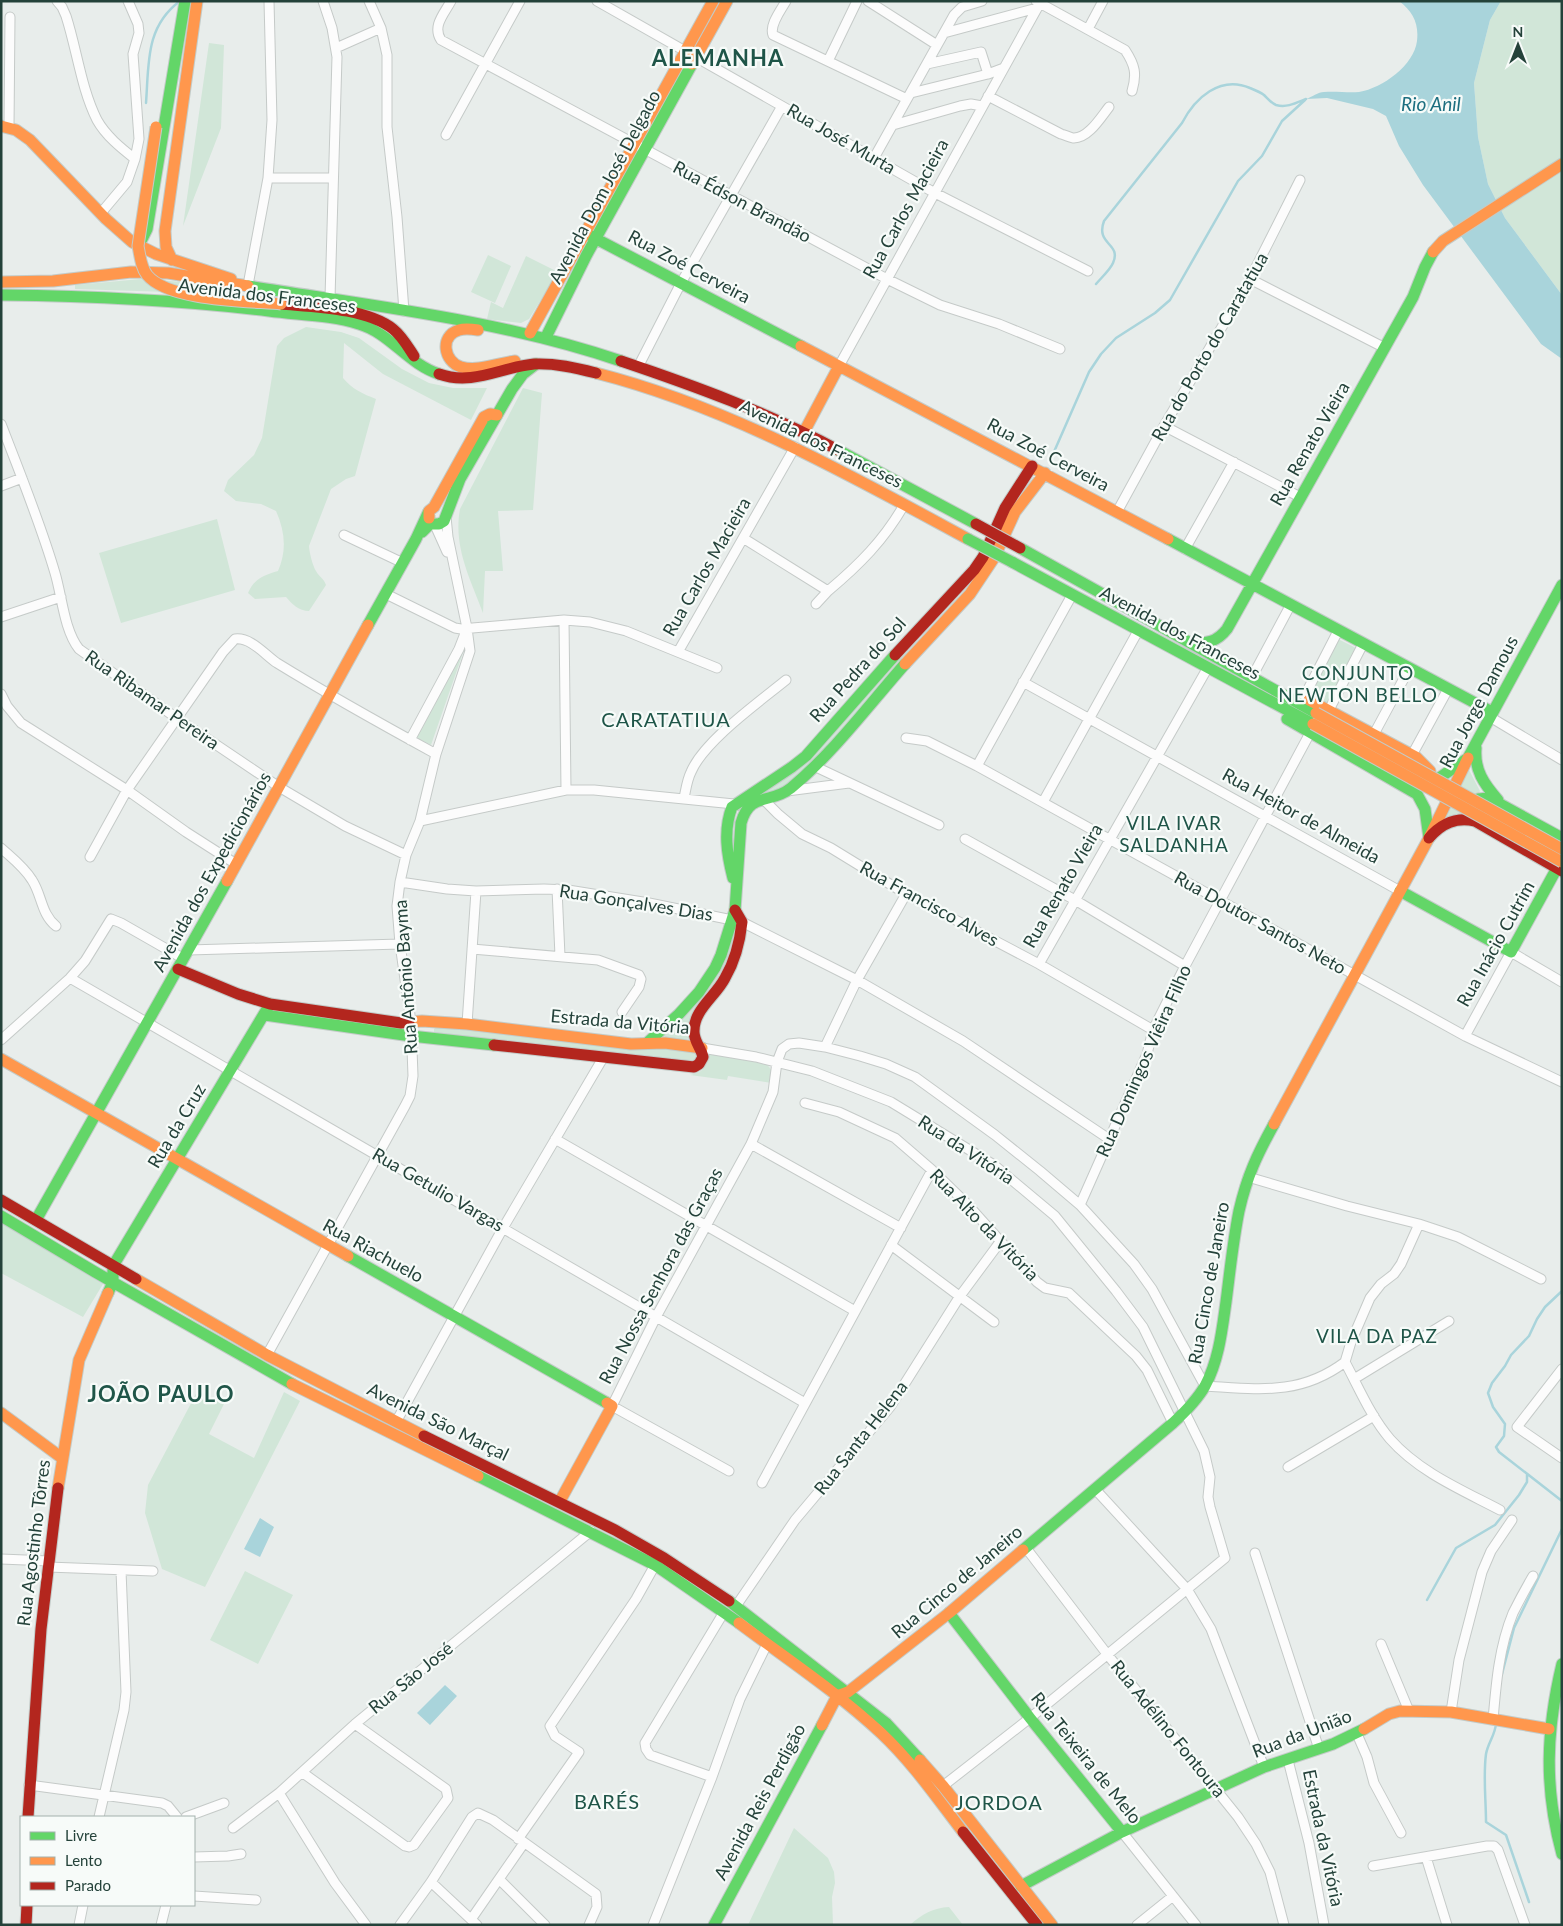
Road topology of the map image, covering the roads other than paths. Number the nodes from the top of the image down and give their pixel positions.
1 (56, 1) edge
2 (128, 1) edge
3 (185, 1) edge
4 (197, 1) edge
5 (269, 1) edge
6 (323, 1) edge
7 (369, 1) edge
8 (452, 1) edge
9 (520, 1) edge
10 (597, 1) edge
11 (714, 1) edge
12 (726, 1) edge
13 (786, 1) edge
14 (858, 1) edge
15 (868, 1) edge
16 (982, 1) edge
17 (1103, 1) edge
18 (1037, 4) edge
19 (10, 17) dead end
20 (381, 28) junction
21 (1088, 29) junction
22 (944, 34) junction
23 (937, 45) junction
24 (336, 48) junction
25 (691, 54) junction
26 (828, 61) junction
27 (486, 64) junction
28 (927, 64) junction
29 (175, 65) junction
30 (1004, 68) junction
31 (988, 74) junction
32 (1132, 91) dead end
33 (909, 96) junction
34 (988, 96) junction
35 (782, 106) junction
36 (982, 106) junction
37 (1109, 107) dead end
38 (893, 125) junction
39 (5, 127) edge
40 (446, 135) dead end
41 (639, 147) junction
42 (874, 158) junction
43 (135, 159) junction
44 (1562, 164) edge
45 (268, 178) junction
46 (332, 178) junction
47 (1300, 180) dead end
48 (935, 193) junction
49 (731, 196) junction
50 (101, 214) junction
51 (585, 233) junction
52 (596, 238) junction
53 (132, 242) junction
54 (172, 260) junction
55 (1088, 271) dead end
56 (887, 279) junction
57 (1250, 279) junction
58 (1, 282) edge
59 (681, 283) junction
60 (248, 285) junction
61 (1, 295) edge
62 (330, 298) junction
63 (404, 311) junction
64 (530, 333) junction
65 (546, 337) junction
66 (582, 348) junction
67 (1385, 348) junction
68 (1060, 350) dead end
69 (536, 364) junction
70 (562, 366) junction
71 (839, 366) junction
72 (638, 367) junction
73 (430, 371) junction
74 (497, 415) junction
75 (1, 424) edge
76 (1164, 426) junction
77 (804, 432) junction
78 (795, 447) junction
79 (1234, 462) junction
80 (1032, 466) junction
81 (1045, 473) junction
82 (22, 478) junction
83 (1, 486) edge
84 (1300, 497) junction
85 (904, 505) junction
86 (1117, 512) junction
87 (446, 515) junction
88 (432, 517) junction
89 (344, 535) dead end
90 (743, 538) junction
91 (1186, 549) junction
92 (403, 563) junction
93 (457, 573) junction
94 (1251, 585) junction
95 (1562, 585) edge
96 (828, 591) junction
97 (386, 594) junction
98 (1072, 595) junction
99 (61, 597) junction
100 (816, 604) dead end
101 (1290, 606) junction
102 (1, 617) edge
103 (564, 620) junction
104 (924, 622) junction
105 (467, 628) junction
106 (1138, 631) junction
107 (1338, 631) junction
108 (1191, 643) junction
109 (1363, 644) junction
110 (921, 646) junction
111 (678, 652) junction
112 (717, 668) dead end
113 (1207, 668) junction
114 (1409, 668) junction
115 (1252, 677) junction
116 (786, 680) dead end
117 (1023, 682) junction
118 (1448, 689) junction
119 (1, 694) edge
120 (330, 695) junction
121 (1304, 698) junction
122 (1329, 710) junction
123 (1491, 714) junction
124 (178, 719) junction
125 (1089, 719) junction
126 (1313, 723) junction
127 (1374, 734) junction
128 (906, 738) dead end
129 (410, 740) junction
130 (1477, 741) junction
131 (436, 754) junction
132 (1412, 755) junction
133 (1157, 756) junction
134 (1468, 758) junction
135 (1562, 760) edge
136 (977, 766) junction
137 (816, 767) junction
138 (849, 784) junction
139 (1405, 786) junction
140 (1428, 786) junction
141 (279, 787) junction
142 (127, 790) junction
143 (566, 790) junction
144 (787, 791) junction
145 (684, 798) junction
146 (755, 799) junction
147 (1043, 802) junction
148 (734, 804) junction
149 (1504, 805) junction
150 (1265, 816) junction
151 (420, 820) junction
152 (1478, 822) junction
153 (940, 825) dead end
154 (1429, 838) junction
155 (1562, 838) edge
156 (965, 839) dead end
157 (1110, 840) junction
158 (1, 848) edge
159 (1562, 849) edge
160 (406, 855) junction
161 (90, 857) dead end
162 (236, 864) junction
163 (1560, 867) edge
164 (400, 882) junction
165 (735, 887) junction
166 (557, 889) junction
167 (476, 891) junction
168 (1400, 891) junction
169 (906, 894) junction
170 (1076, 900) junction
171 (1220, 900) junction
172 (732, 914) junction
173 (742, 922) junction
174 (56, 926) dead end
175 (400, 944) junction
176 (472, 949) junction
177 (1511, 952) junction
178 (560, 956) junction
179 (183, 959) junction
180 (1039, 964) junction
181 (1185, 966) junction
182 (1354, 974) junction
183 (70, 978) junction
184 (857, 980) junction
185 (1562, 982) edge
186 (268, 1009) junction
187 (622, 1012) dead end
188 (411, 1022) junction
189 (148, 1023) junction
190 (467, 1024) junction
191 (1154, 1030) junction
192 (411, 1036) junction
193 (1465, 1036) junction
194 (1, 1040) edge
195 (647, 1043) junction
196 (825, 1047) junction
197 (702, 1048) junction
198 (603, 1058) junction
199 (1, 1059) edge
200 (776, 1062) junction
201 (231, 1070) junction
202 (1562, 1082) edge
203 (804, 1103) dead end
204 (96, 1114) junction
205 (555, 1139) junction
206 (1109, 1139) junction
207 (751, 1144) junction
208 (378, 1156) junction
209 (177, 1160) junction
210 (932, 1170) junction
211 (1248, 1177) junction
212 (1, 1200) edge
213 (1080, 1205) junction
214 (1, 1216) edge
215 (36, 1220) junction
216 (1419, 1224) junction
217 (708, 1226) junction
218 (503, 1228) junction
219 (900, 1228) junction
220 (1000, 1242) junction
221 (891, 1245) junction
222 (328, 1246) junction
223 (113, 1266) junction
224 (1541, 1279) dead end
225 (113, 1282) junction
226 (960, 1296) junction
227 (855, 1311) junction
228 (455, 1316) junction
229 (656, 1317) junction
230 (1449, 1321) dead end
231 (994, 1322) dead end
232 (267, 1355) junction
233 (1345, 1362) junction
234 (1562, 1369) edge
235 (1354, 1379) junction
236 (1205, 1386) junction
237 (805, 1403) junction
238 (612, 1406) junction
239 (1184, 1412) junction
240 (1, 1413) edge
241 (1374, 1416) junction
242 (396, 1422) junction
243 (1173, 1423) junction
244 (1560, 1455) edge
245 (62, 1458) junction
246 (1288, 1467) dead end
247 (729, 1471) dead end
248 (762, 1483) dead end
249 (1096, 1489) junction
250 (560, 1501) junction
251 (1500, 1510) dead end
252 (1512, 1520) dead end
253 (591, 1531) junction
254 (1026, 1548) junction
255 (1255, 1553) dead end
256 (1, 1559) edge
257 (48, 1564) junction
258 (655, 1565) junction
259 (121, 1571) junction
260 (153, 1572) dead end
261 (1533, 1576) dead end
262 (1187, 1589) junction
263 (736, 1606) junction
264 (724, 1612) junction
265 (949, 1613) junction
266 (767, 1644) junction
267 (1380, 1644) dead end
268 (1108, 1654) junction
269 (1562, 1664) edge
270 (848, 1692) junction
271 (837, 1696) junction
272 (847, 1704) junction
273 (1409, 1711) junction
274 (1451, 1712) junction
275 (1030, 1718) junction
276 (1496, 1720) junction
277 (355, 1724) junction
278 (1549, 1729) junction
279 (1357, 1734) junction
280 (1320, 1749) junction
281 (1288, 1760) junction
282 (1264, 1767) junction
283 (303, 1773) junction
284 (712, 1777) junction
285 (29, 1785) junction
286 (943, 1786) junction
287 (1216, 1789) junction
288 (279, 1793) junction
289 (103, 1794) junction
290 (224, 1803) dead end
291 (28, 1816) edge
292 (99, 1816) edge
293 (176, 1816) edge
294 (189, 1816) edge
295 (232, 1828) dead end
296 (1122, 1832) junction
297 (1401, 1832) dead end
298 (521, 1841) junction
299 (241, 1854) dead end
300 (1562, 1854) edge
301 (195, 1857) edge
302 (1426, 1857) junction
303 (1373, 1866) dead end
304 (500, 1880) junction
305 (431, 1882) junction
306 (1021, 1886) junction
307 (195, 1896) edge
308 (1173, 1896) junction
309 (256, 1900) dead end
310 (27, 1906) edge
311 (83, 1906) edge
312 (166, 1906) edge
313 (475, 1921) edge
314 (26, 1925) edge
315 (79, 1925) edge
316 (161, 1925) edge
317 (366, 1925) edge
318 (400, 1925) edge
319 (545, 1925) edge
320 (589, 1925) edge
321 (653, 1925) edge
322 (714, 1925) edge
323 (722, 1925) edge
324 (1037, 1925) edge
325 (1052, 1925) edge
326 (1137, 1925) edge
327 (1196, 1925) edge
328 (1284, 1925) edge
329 (1324, 1925) edge
330 (1447, 1925) edge
331 (1525, 1925) edge

1 - 43 street
2 - 43 street
3 - 29 main road
4 - 54 main road
5 - 45 street
6 - 24 street
7 - 20 street
8 - 27 street, Rua Édson Brandão
9 - 27 street
10 - 25 street, Rua José Murta
11 - 25 main road, Avenida Dom José Delgado
12 - 25 main road, Avenida Dom José Delgado
13 - 26 street
14 - 26 street
15 - 23 street
16 - 22 street
17 - 21 street
18 - 21 street
18 - 22 street
18 - 30 street, Rua Carlos Macieira
19 - 39 street
20 - 24 street
20 - 63 street
21 - 32 street
22 - 23 street
23 - 28 street
24 - 46 street
25 - 35 street, Rua José Murta
25 - 41 main road, Avenida Dom José Delgado
26 - 33 street
27 - 40 street
27 - 41 street, Rua Édson Brandão
28 - 31 street
28 - 33 street
29 - 53 main road
29 - 73 main road, bridge
30 - 31 street
30 - 34 street, Rua Carlos Macieira
31 - 33 street
33 - 38 street
34 - 36 street, Rua Carlos Macieira
34 - 37 street
35 - 42 street, Rua José Murta
35 - 49 street
36 - 38 street
36 - 48 street, Rua Carlos Macieira
38 - 42 street
39 - 50 main road
41 - 49 street, Rua Édson Brandão
41 - 51 main road, Avenida Dom José Delgado
41 - 52 main road, Avenida Dom José Delgado
42 - 48 street, Rua José Murta
43 - 50 street
44 - 67 main road, Rua Renato Vieira
45 - 46 street
45 - 60 street
46 - 62 street
47 - 57 street, Rua do Porto do Caratatiua
48 - 55 street, Rua José Murta
48 - 56 street, Rua Carlos Macieira
49 - 56 street, Rua Édson Brandão
49 - 59 street
50 - 53 main road
51 - 52 main road, Rua Zoé Cerveira
51 - 64 main road, Avenida Dom José Delgado
52 - 59 main road, Rua Zoé Cerveira
52 - 65 main road, Avenida Dom José Delgado
53 - 54 main road
54 - 60 main road
56 - 68 street, Rua Édson Brandão
56 - 71 street, Rua Carlos Macieira
57 - 67 street
57 - 76 street, Rua do Porto do Caratatiua
58 - 60 main road, Avenida dos Franceses
59 - 71 main road, Rua Zoé Cerveira
59 - 72 street
60 - 62 main road, Avenida dos Franceses
61 - 73 main road, Avenida dos Franceses
62 - 63 main road, Avenida dos Franceses
63 - 64 main road, Avenida dos Franceses
64 - 65 main road, Avenida dos Franceses
65 - 66 main road, Avenida dos Franceses
66 - 70 main road
66 - 72 main road, Avenida dos Franceses
67 - 84 main road, Rua Renato Vieira
69 - 70 main road, Avenida dos Franceses
69 - 73 main road, Avenida dos Franceses
69 - 74 main road, Avenida dos Expedicionários
70 - 78 main road, Avenida dos Franceses
71 - 77 main road, Rua Carlos Macieira
71 - 80 main road, Rua Zoé Cerveira
72 - 77 main road, Avenida dos Franceses
74 - 87 main road, Avenida dos Expedicionários
74 - 88 main road, Avenida dos Expedicionários
75 - 82 street, Rua Ribamar Pereira
76 - 79 street
76 - 86 street, Rua do Porto do Caratatiua
77 - 108 main road, Avenida dos Franceses, bridge
78 - 85 main road, Avenida dos Franceses
78 - 90 street, Rua Carlos Macieira
79 - 84 street
79 - 91 street
80 - 81 main road, Rua Zoé Cerveira
80 - 104 main road, Rua Pedra do Sol
81 - 86 main road, Rua Zoé Cerveira
81 - 110 main road, Rua Pedra do Sol
82 - 83 street
82 - 99 street, Rua Ribamar Pereira
84 - 94 main road, Rua Renato Vieira
85 - 96 street
85 - 98 main road, Avenida dos Franceses, bridge
86 - 91 main road, Rua Zoé Cerveira
87 - 88 main road
87 - 88 main road
87 - 93 street, Rua Antônio Bayma
88 - 92 main road, Avenida dos Expedicionários
88 - 93 street, Rua Antônio Bayma
89 - 92 street
90 - 96 street
90 - 111 street, Rua Carlos Macieira
91 - 94 main road, Rua Zoé Cerveira
92 - 97 main road, Avenida dos Expedicionários
93 - 105 street, Rua Antônio Bayma
94 - 101 main road, Rua Zoé Cerveira
94 - 108 main road, Rua Renato Vieira
95 - 123 main road, Rua Jorge Damous
96 - 100 street
97 - 105 street
97 - 120 main road, Avenida dos Expedicionários
98 - 106 main road, Avenida dos Franceses
98 - 117 street
99 - 102 street
99 - 124 street, Rua Ribamar Pereira
101 - 107 main road, Rua Zoé Cerveira
101 - 115 street
103 - 105 street
103 - 111 street
103 - 143 street
104 - 110 main road
104 - 146 main road, Rua Pedra do Sol
105 - 129 street
105 - 131 street, Rua Antônio Bayma
106 - 113 main road, Avenida dos Franceses
106 - 125 street
107 - 109 main road, Rua Zoé Cerveira
107 - 121 street
108 - 115 main road, Avenida dos Franceses
109 - 114 main road, Rua Zoé Cerveira
109 - 122 street
110 - 137 main road, Rua Pedra do Sol
111 - 112 street
113 - 126 main road, Avenida dos Franceses
113 - 133 street, Rua Renato Vieira
114 - 118 main road, Rua Zoé Cerveira
114 - 127 street
115 - 121 main road
115 - 126 main road, Avenida dos Franceses
116 - 145 street
117 - 125 street, Rua Heitor de Almeida
117 - 136 street
118 - 123 main road, Rua Zoé Cerveira
118 - 132 street
119 - 142 street
120 - 124 street
120 - 129 street
120 - 141 main road, Avenida dos Expedicionários
121 - 122 main road
122 - 127 main road
123 - 130 main road, Rua Jorge Damous
123 - 135 street
124 - 141 street, Rua Ribamar Pereira
124 - 142 street
125 - 133 street, Rua Heitor de Almeida
125 - 147 street
126 - 139 main road
126 - 150 street, Rua Domingos Viêira Filho
126 - 159 main road, Avenida dos Franceses, bridge
126 - 163 main road, Avenida dos Franceses, bridge
127 - 132 main road
128 - 136 street, Rua Doutor Santos Neto
129 - 131 street
130 - 134 main road, Rua Jorge Damous
130 - 149 main road
131 - 151 street, Rua Antônio Bayma
132 - 140 main road
133 - 150 street, Rua Heitor de Almeida
133 - 157 street, Rua Renato Vieira
134 - 140 main road
134 - 154 main road, Rua Jorge Damous
136 - 147 street, Rua Doutor Santos Neto
137 - 138 street
137 - 144 main road, Rua Pedra do Sol
138 - 144 street
138 - 153 street
139 - 140 main road
139 - 154 main road
141 - 160 street, Rua Ribamar Pereira
141 - 162 main road, Avenida dos Expedicionários
142 - 161 street
142 - 162 street
143 - 145 street
143 - 151 street
144 - 146 main road, Rua Pedra do Sol
145 - 148 street
146 - 148 main road, Rua Pedra do Sol
146 - 165 main road, Rua Pedra do Sol
146 - 169 street, Rua Francisco Alves
147 - 157 street, Rua Doutor Santos Neto
148 - 165 main road, Rua Pedra do Sol
149 - 152 main road
149 - 155 main road
150 - 168 street, Rua Heitor de Almeida
150 - 171 street, Rua Domingos Viêira Filho
151 - 160 street, Rua Antônio Bayma
152 - 154 main road
152 - 163 main road
154 - 168 main road, Rua Cinco de Janeiro
156 - 170 street
157 - 170 street, Rua Renato Vieira
157 - 171 street, Rua Doutor Santos Neto
158 - 174 street
160 - 164 street, Rua Antônio Bayma
162 - 179 main road, Avenida dos Expedicionários
163 - 177 main road, Rua Inácio Cutrim
164 - 167 street, Rua Gonçalves Dias
164 - 175 street, Rua Antônio Bayma
165 - 172 main road, Rua Pedra do Sol
166 - 167 street, Rua Gonçalves Dias
166 - 172 street, Rua Gonçalves Dias
166 - 178 street
167 - 176 street
168 - 177 main road, Rua Heitor de Almeida
168 - 182 main road, Rua Cinco de Janeiro
169 - 180 street, Rua Francisco Alves
169 - 184 street
170 - 180 street, Rua Renato Vieira
170 - 181 street
171 - 181 street, Rua Domingos Viêira Filho
171 - 182 street, Rua Doutor Santos Neto
172 - 173 main road
172 - 195 main road, Rua Pedra do Sol
173 - 184 street
173 - 197 main road
175 - 179 street
175 - 188 street, Rua Antônio Bayma
176 - 178 street
176 - 190 street
177 - 185 street, Rua Heitor de Almeida
177 - 193 street, Rua Inácio Cutrim
178 - 187 street
179 - 183 street, Estrada da Vitória
179 - 186 main road, Estrada da Vitória
179 - 189 main road, Avenida dos Expedicionários
180 - 191 street, Rua Francisco Alves
181 - 191 street, Rua Domingos Viêira Filho
182 - 193 street, Rua Doutor Santos Neto
182 - 211 main road, Rua Cinco de Janeiro
183 - 189 street, Rua Getulio Vargas
183 - 194 street
184 - 196 street
184 - 206 street
186 - 188 main road, Estrada da Vitória
186 - 192 main road, Estrada da Vitória
186 - 201 main road, Rua da Cruz
188 - 190 main road, Estrada da Vitória
188 - 192 street, Rua Antônio Bayma
189 - 201 street, Rua Getulio Vargas
189 - 204 main road, Avenida dos Expedicionários
190 - 195 main road, Estrada da Vitória
191 - 206 street, Rua Domingos Viêira Filho
192 - 198 main road, Estrada da Vitória
192 - 208 street, Rua Antônio Bayma
193 - 202 street, Rua Doutor Santos Neto
195 - 197 main road, Estrada da Vitória
196 - 200 street
196 - 213 street
197 - 198 main road, Estrada da Vitória
197 - 200 street, Rua da Vitória
198 - 205 street
199 - 204 main road, Rua Riachuelo
200 - 207 street, Rua Nossa Senhora das Graças
200 - 239 street, Rua da Vitória
201 - 208 street, Rua Getulio Vargas
201 - 209 main road, Rua da Cruz
203 - 210 street, Rua Alto da Vitória
204 - 209 main road, Rua Riachuelo
204 - 215 main road, Avenida dos Expedicionários
205 - 217 street
205 - 218 street
206 - 213 street, Rua Domingos Viêira Filho
207 - 217 street, Rua Nossa Senhora das Graças
207 - 219 street
208 - 218 street, Rua Getulio Vargas
208 - 222 street, Rua Antônio Bayma
209 - 222 main road, Rua Riachuelo
209 - 223 main road, Rua da Cruz
210 - 219 street
210 - 220 street, Rua Alto da Vitória
211 - 216 street
211 - 236 main road, Rua Cinco de Janeiro
212 - 215 main road, Avenida São Marçal
213 - 236 street
214 - 225 main road, Avenida São Marçal
215 - 223 main road, Avenida São Marçal
216 - 224 street
216 - 233 street
217 - 227 street
217 - 229 street, Rua Nossa Senhora das Graças
218 - 228 street
218 - 229 street, Rua Getulio Vargas
219 - 221 street
220 - 226 street, Rua Santa Helena
220 - 243 street, Rua Alto da Vitória
221 - 226 street
221 - 227 street
222 - 228 main road, Rua Riachuelo
222 - 232 street, Rua Antônio Bayma
223 - 225 main road
223 - 232 main road, Avenida São Marçal
225 - 245 main road, Rua Agostinho Tôrres
225 - 253 main road, Avenida São Marçal
226 - 231 street
226 - 263 street, Rua Santa Helena
227 - 237 street
228 - 238 main road, Rua Riachuelo
228 - 242 street
229 - 237 street, Rua Getulio Vargas
229 - 238 street, Rua Nossa Senhora das Graças
230 - 235 street
232 - 242 main road, Avenida São Marçal
233 - 235 street
233 - 236 street
234 - 244 street
235 - 241 street
236 - 239 main road, Rua Cinco de Janeiro
237 - 248 street
238 - 247 street, Rua Riachuelo
238 - 250 main road, Rua Nossa Senhora das Graças
239 - 243 main road, Rua Cinco de Janeiro
239 - 262 street
240 - 245 main road
241 - 246 street
241 - 251 street
242 - 250 main road, Avenida São Marçal
243 - 249 main road, Rua Cinco de Janeiro
245 - 257 main road, Rua Agostinho Tôrres
249 - 254 main road, Rua Cinco de Janeiro
249 - 262 street
250 - 263 main road, Avenida São Marçal
252 - 274 street
253 - 258 main road, Avenida São Marçal
253 - 277 street, Rua São José
254 - 265 main road, Rua Cinco de Janeiro
254 - 268 street, Rua Adélino Fontoura
255 - 280 street
256 - 257 street
257 - 259 street
257 - 285 main road, Rua Agostinho Tôrres
258 - 264 main road, Avenida São Marçal
258 - 298 street
259 - 260 street
259 - 289 street
261 - 276 street
262 - 268 street
262 - 282 street
263 - 270 main road, Avenida São Marçal
264 - 266 main road, Avenida São Marçal
264 - 284 street
265 - 270 main road, Rua Cinco de Janeiro
265 - 275 main road, Rua Teixeira de Melo
266 - 271 main road, Avenida São Marçal
266 - 284 street
267 - 273 street
268 - 275 street
268 - 287 street, Rua Adélino Fontoura
269 - 278 main road
270 - 271 main road, Rua Cinco de Janeiro
270 - 272 main road
270 - 286 main road, Avenida São Marçal
271 - 272 main road, Avenida São Marçal
271 - 322 main road, Avenida Reis Perdigão
272 - 323 main road, Avenida Reis Perdigão
272 - 324 main road, Avenida São Marçal
273 - 274 main road, Rua da União
273 - 279 main road, Rua da União
274 - 276 main road, Rua da União
275 - 286 street
275 - 296 main road, Rua Teixeira de Melo
276 - 278 main road, Rua da União
277 - 283 street, Rua São José
277 - 283 street
278 - 300 main road
279 - 280 main road, Rua da União
279 - 297 street
280 - 281 main road, Rua da União
281 - 282 main road, Rua da União
281 - 329 street, Estrada da Vitória
282 - 287 main road, Rua da União
283 - 288 street, Rua São José
284 - 321 street
285 - 289 street
285 - 291 main road, Rua Agostinho Tôrres
286 - 306 main road, Avenida São Marçal
287 - 296 main road, Rua da União
287 - 328 street, Rua Adélino Fontoura
288 - 295 street, Rua São José
288 - 317 street
289 - 292 street
289 - 293 street
290 - 294 street
296 - 306 main road, Rua da União
296 - 308 street, Rua Teixeira de Melo
298 - 304 street
298 - 305 street
298 - 320 street
299 - 301 street
302 - 303 street
302 - 330 street
302 - 331 street
304 - 313 street
304 - 319 street
305 - 313 street
305 - 318 street
306 - 325 main road, Avenida São Marçal
307 - 309 street
308 - 326 street
308 - 327 street, Rua Teixeira de Melo
310 - 314 main road
311 - 315 street
312 - 316 street

